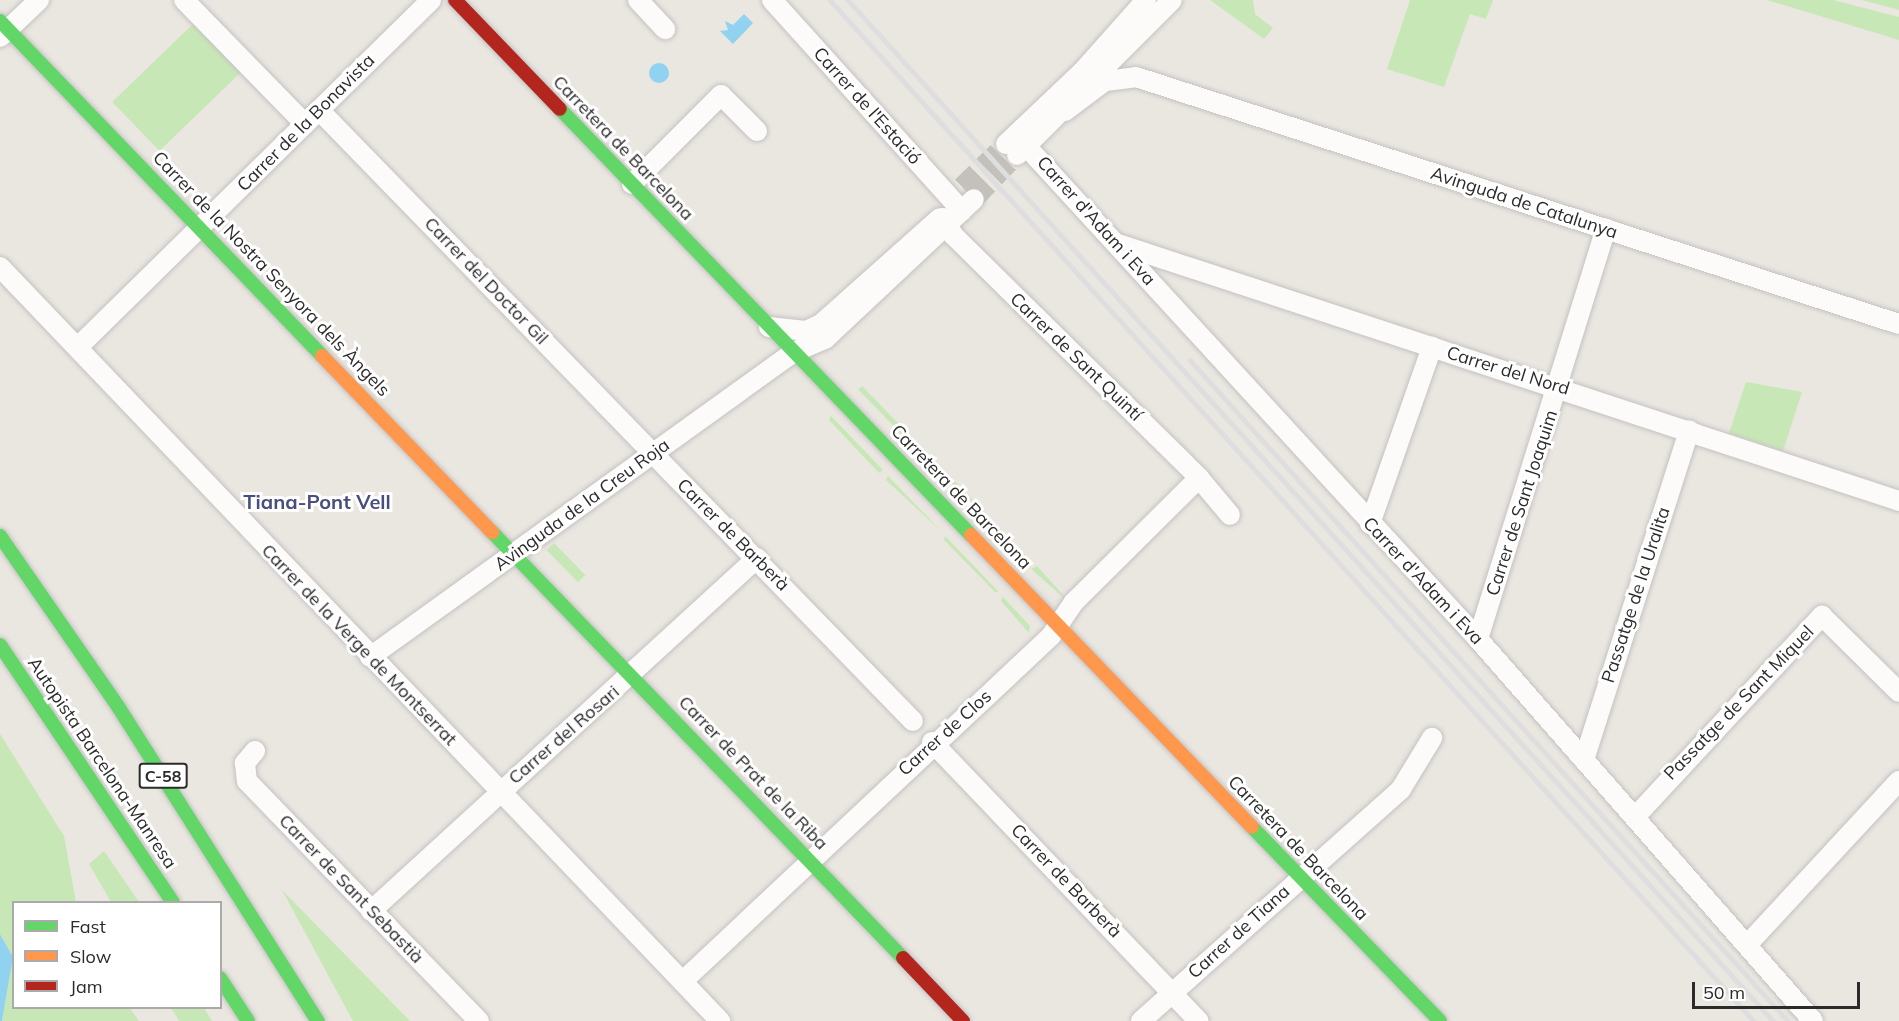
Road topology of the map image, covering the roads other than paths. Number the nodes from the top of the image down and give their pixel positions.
1 (39, 0) edge
2 (184, 0) edge
3 (431, 0) edge
4 (455, 0) edge
5 (638, 0) edge
6 (772, 0) edge
7 (1146, 0) edge
8 (1159, 0) edge
9 (1172, 0) edge
10 (1126, 27) junction
11 (3, 29) edge
12 (665, 29) dead end
13 (1148, 82) junction
14 (1065, 111) junction
15 (312, 117) junction
16 (758, 131) dead end
17 (1016, 148) junction
18 (632, 184) junction
19 (954, 212) junction
20 (200, 227) junction
21 (1606, 229) junction
22 (1117, 243) junction
23 (0, 267) edge
24 (1899, 324) edge
25 (769, 327) junction
26 (815, 343) junction
27 (78, 347) junction
28 (1432, 348) junction
29 (794, 352) junction
30 (816, 375) junction
31 (1559, 387) junction
32 (1689, 430) junction
33 (652, 454) junction
34 (1199, 478) junction
35 (1899, 501) edge
36 (1230, 515) dead end
37 (1370, 524) junction
38 (0, 536) edge
39 (515, 553) junction
40 (757, 558) junction
41 (1060, 625) junction
42 (1478, 639) junction
43 (0, 645) edge
44 (370, 657) junction
45 (633, 675) junction
46 (1899, 692) edge
47 (913, 721) dead end
48 (1432, 738) dead end
49 (932, 742) junction
50 (255, 751) dead end
51 (1584, 760) junction
52 (1899, 781) edge
53 (500, 792) junction
54 (1635, 817) junction
55 (812, 861) junction
56 (1301, 877) junction
57 (172, 901) edge
58 (371, 911) junction
59 (1747, 945) junction
60 (222, 981) edge
61 (683, 981) junction
62 (1171, 991) junction
63 (248, 1021) edge
64 (318, 1021) edge
65 (479, 1021) edge
66 (720, 1021) edge
67 (963, 1021) edge
68 (1141, 1021) edge
69 (1199, 1021) edge
70 (1440, 1021) edge
71 (1814, 1021) edge

1 - 11 street
2 - 15 street, Carrer del Doctor Gil
3 - 15 street, Carrer de la Bonavista
4 - 18 main road, Carretera de Barcelona
5 - 12 street
6 - 19 street, Carrer de l'Estació
7 - 10 street
8 - 10 street
9 - 10 street
10 - 13 street
10 - 14 street, Avinguda de Catalunya
10 - 17 street
11 - 20 main road, Carrer de la Nostra Senyora dels Àngels
13 - 14 street, Avinguda de Catalunya
13 - 21 street, Avinguda de Catalunya
14 - 17 street, Avinguda de Catalunya
15 - 20 street, Carrer de la Bonavista
15 - 33 street, Carrer del Doctor Gil
16 - 18 street
17 - 22 street, Carrer d'Adam i Eva
18 - 25 main road, Carretera de Barcelona
19 - 25 street
19 - 26 street
19 - 34 street, Carrer de Sant Quintí
20 - 27 street, Carrer de la Bonavista
20 - 39 main road, Carrer de la Nostra Senyora dels Àngels
21 - 24 street, Avinguda de Catalunya
21 - 31 street, Carrer de Sant Joaquim
22 - 28 street, Carrer del Nord
22 - 37 street, Carrer d'Adam i Eva
23 - 27 street, Carrer de la Verge de Montserrat
25 - 29 main road, Carretera de Barcelona
26 - 29 street
26 - 30 street
27 - 44 street, Carrer de la Verge de Montserrat
28 - 31 street, Carrer del Nord
28 - 37 street
29 - 30 main road, Carretera de Barcelona
29 - 33 street, Avinguda de la Creu Roja
30 - 41 main road, Carretera de Barcelona
31 - 32 street, Carrer del Nord
31 - 42 street, Carrer de Sant Joaquim
32 - 35 street, Carrer del Nord
32 - 51 street, Passatge de la Uralita
33 - 39 street, Avinguda de la Creu Roja
33 - 40 street, Carrer de Barberà
34 - 36 street, Carrer de Sant Quintí
34 - 41 street, Carrer de Clos
37 - 42 street, Carrer d'Adam i Eva
38 - 64 main road, C-58
39 - 44 street, Avinguda de la Creu Roja
39 - 45 main road, Carrer de Prat de la Riba
40 - 45 street, Carrer del Rosari
40 - 47 street, Carrer de Barberà
41 - 49 street, Carrer de Clos
41 - 56 main road, Carretera de Barcelona
42 - 51 street, Carrer d'Adam i Eva
43 - 57 main road, Autopista Barcelona-Manresa
44 - 53 street, Carrer de la Verge de Montserrat
45 - 53 street, Carrer del Rosari
45 - 55 main road, Carrer de Prat de la Riba
46 - 54 street, Passatge de Sant Miquel
48 - 56 street, Carrer de Tiana
49 - 55 street, Carrer de Clos
49 - 62 street, Carrer de Barberà
50 - 58 street, Carrer de Sant Sebastià
51 - 54 street, Carrer d'Adam i Eva
52 - 59 street
53 - 58 street, Carrer del Rosari
53 - 61 street, Carrer de la Verge de Montserrat
54 - 59 street, Carrer d'Adam i Eva
55 - 61 street, Carrer de Clos
55 - 67 main road, Carrer de Prat de la Riba
56 - 62 street, Carrer de Tiana
56 - 70 main road, Carretera de Barcelona
58 - 65 street, Carrer de Sant Sebastià
59 - 71 street, Carrer d'Adam i Eva
60 - 63 main road
61 - 66 street, Carrer de la Verge de Montserrat
62 - 68 street, Carrer de Tiana
62 - 69 street, Carrer de Barberà

